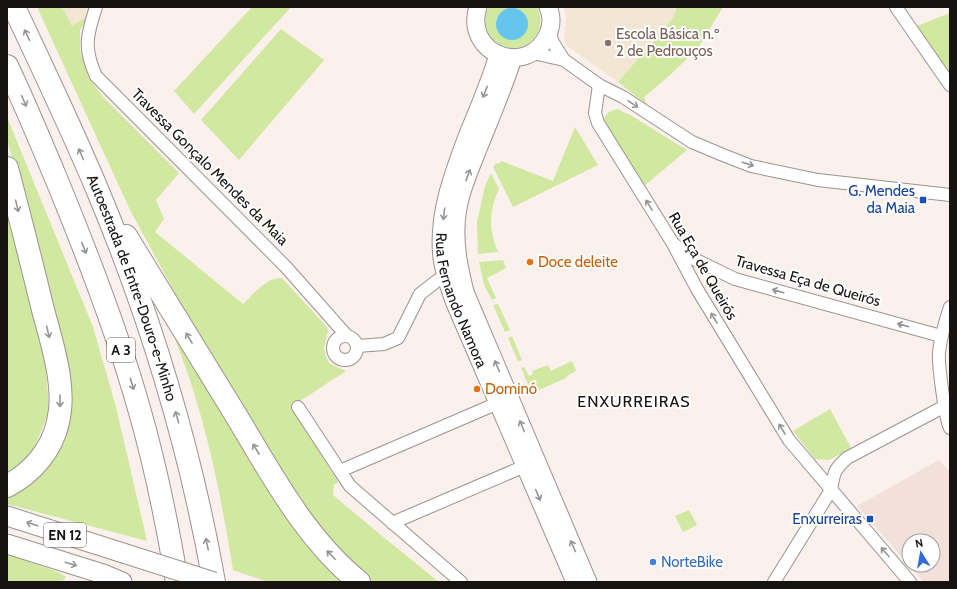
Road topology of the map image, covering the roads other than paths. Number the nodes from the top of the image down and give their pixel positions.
1 (14, 7) edge
2 (96, 7) edge
3 (478, 7) edge
4 (548, 7) edge
5 (896, 7) edge
6 (550, 29) junction
7 (533, 53) junction
8 (506, 56) junction
9 (564, 60) junction
10 (7, 66) edge
11 (599, 85) junction
12 (950, 85) edge
13 (7, 168) edge
14 (97, 189) junction
15 (950, 195) edge
16 (672, 242) junction
17 (446, 277) junction
18 (950, 307) edge
19 (347, 336) junction
20 (941, 336) junction
21 (357, 346) junction
22 (504, 401) junction
23 (945, 406) junction
24 (298, 407) dead end
25 (950, 428) edge
26 (525, 466) junction
27 (340, 471) junction
28 (7, 486) edge
29 (831, 490) junction
30 (7, 516) edge
31 (392, 524) junction
32 (7, 544) edge
33 (122, 582) edge
34 (176, 582) edge
35 (214, 582) edge
36 (359, 582) edge
37 (461, 582) edge
38 (575, 582) edge
39 (588, 582) edge
40 (774, 582) edge
41 (910, 582) edge

14 -> 1 highway, Autoestrada de Entre-Douro-e-Minho / A 3
2 - 19 street, Travessa Gonçalo Mendes da Maia
3 - 8 main road
4 - 6 main road
5 - 12 street
6 - 7 main road
6 - 9 street
7 - 8 main road
7 - 9 street
8 -> 17 main road, Rua Fernando Namora
22 -> 8 main road, Rua Fernando Namora
9 - 11 street
10 -> 34 highway, Autoestrada de Entre-Douro-e-Minho / A 3
11 -> 15 street
16 -> 11 street, Rua Eça de Queirós
13 -> 28 highway
35 -> 14 highway, Autoestrada de Entre-Douro-e-Minho / A 3
36 -> 14 highway
20 -> 16 street, Travessa Eça de Queirós
29 -> 16 street, Rua Eça de Queirós
17 - 21 street
17 - 22 main road, Rua Fernando Namora
18 - 20 street
19 - 21 street, Travessa Gonçalo Mendes da Maia
19 - 21 street
20 - 23 street
22 - 26 main road, Rua Fernando Namora
22 - 27 street
39 -> 22 main road, Rua Fernando Namora
23 - 25 street
23 - 29 street
24 - 27 street
26 - 31 street
26 -> 38 main road, Rua Fernando Namora
27 - 31 street
29 - 40 street
41 -> 29 street, Rua Eça de Queirós
35 -> 30 main road, EN 12, bridge
31 - 37 street
32 -> 33 main road, EN 12

